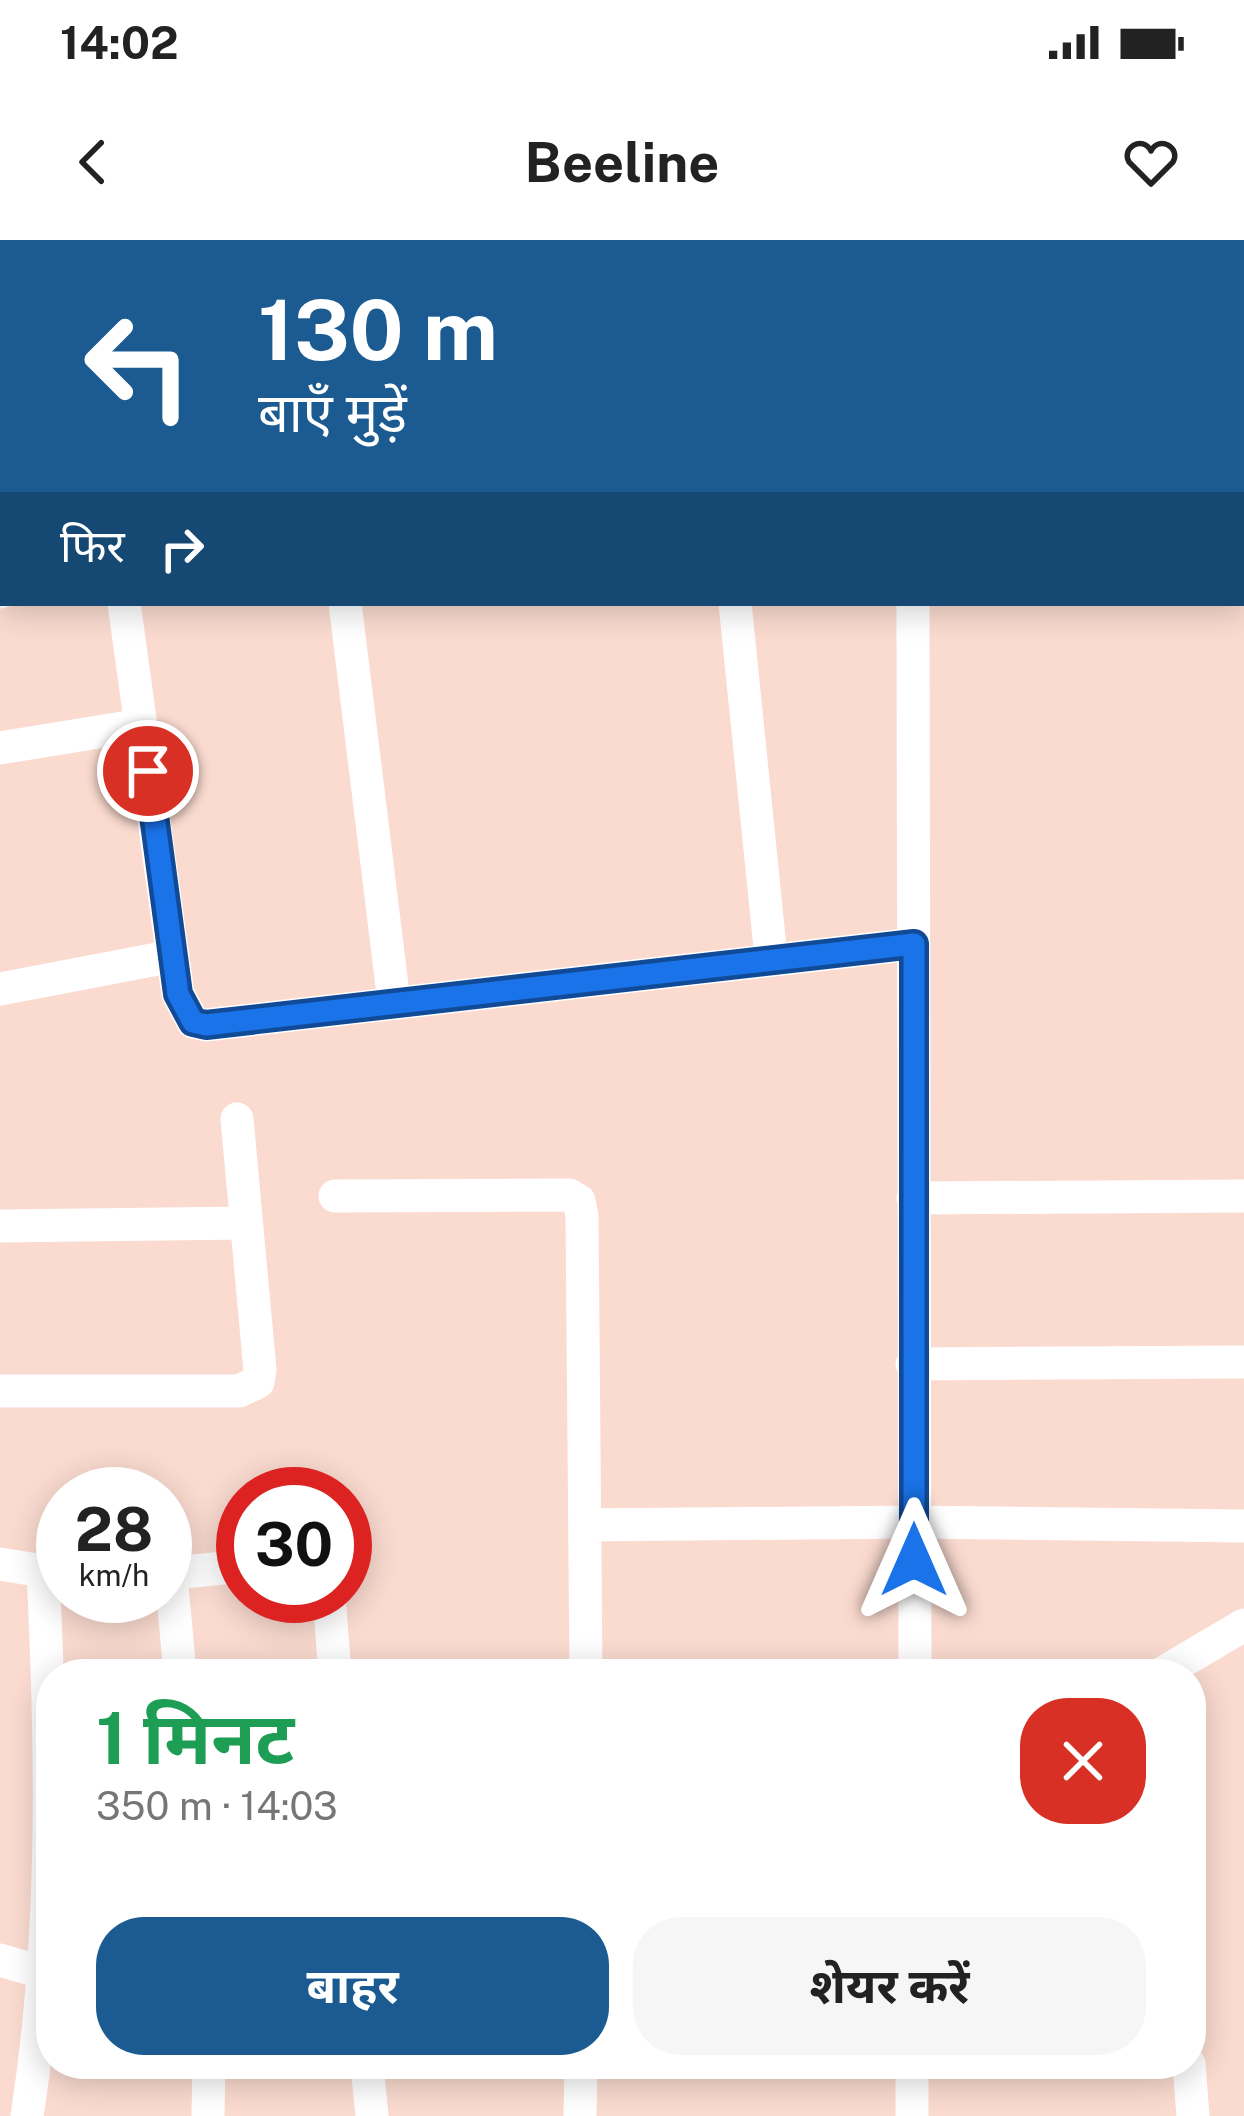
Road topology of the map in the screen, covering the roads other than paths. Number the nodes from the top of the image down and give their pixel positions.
1 (124, 606) edge
2 (345, 606) edge
3 (735, 606) edge
4 (914, 606) edge
5 (141, 724) junction
6 (0, 748) edge
7 (914, 944) junction
8 (173, 956) junction
9 (771, 957) junction
10 (0, 989) edge
11 (394, 1003) junction
12 (237, 1119) dead end
13 (335, 1196) dead end
14 (1244, 1196) edge
15 (913, 1198) junction
16 (246, 1223) junction
17 (0, 1226) edge
18 (1244, 1362) edge
19 (912, 1364) junction
20 (0, 1391) edge
21 (914, 1522) junction
22 (585, 1525) junction
23 (1244, 1526) edge
24 (0, 1564) edge
25 (36, 1570) edge
26 (52, 1623) edge
27 (174, 1623) edge
28 (331, 1623) edge
29 (1244, 1625) edge
30 (52, 1659) edge
31 (178, 1659) edge
32 (334, 1659) edge
33 (586, 1659) edge
34 (914, 1659) edge
35 (1186, 1659) edge
36 (0, 1960) edge
37 (36, 1971) edge
38 (36, 2023) edge
39 (209, 2079) edge
40 (368, 2079) edge
41 (581, 2079) edge
42 (912, 2079) edge
43 (1190, 2079) edge
44 (27, 2116) edge
45 (208, 2116) edge
46 (372, 2116) edge
47 (580, 2116) edge
48 (912, 2116) edge
49 (1193, 2116) edge

1 - 5 street
2 - 11 street
3 - 9 street
4 - 7 street
5 - 6 street
5 - 8 street
7 - 9 street
7 - 15 street
8 - 10 street
8 - 11 street
9 - 11 street
12 - 16 street
13 - 22 street
14 - 15 street
15 - 19 street
16 - 17 street
16 - 20 street
18 - 19 street
19 - 21 street
21 - 22 street
21 - 23 street
21 - 34 street
22 - 33 street
24 - 25 street
26 - 30 street
27 - 31 street
28 - 32 street
29 - 35 street
36 - 37 street
38 - 44 street
39 - 45 street
40 - 46 street
41 - 47 street
42 - 48 street
43 - 49 street

